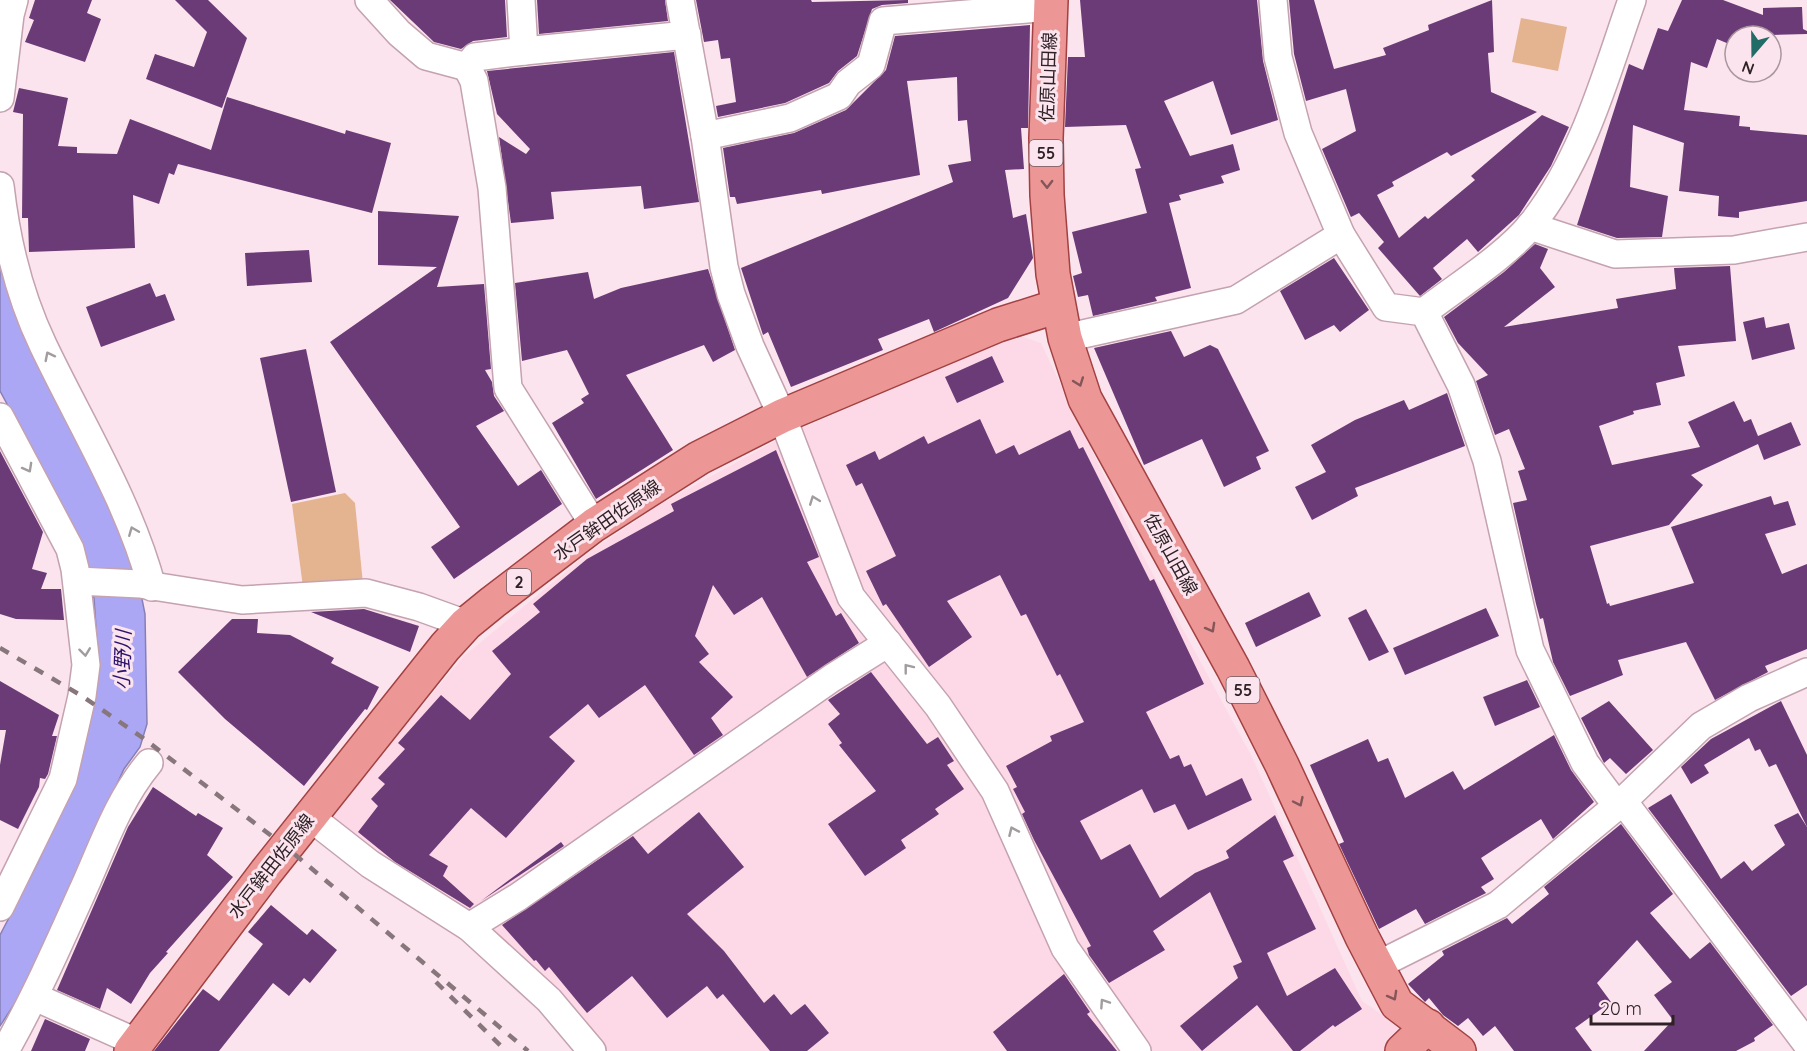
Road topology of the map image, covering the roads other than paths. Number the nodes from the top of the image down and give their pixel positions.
1 (14, 0) edge
2 (369, 0) edge
3 (520, 0) edge
4 (680, 0) edge
5 (1273, 0) edge
6 (1632, 0) edge
7 (1051, 3) edge
8 (880, 11) edge
9 (687, 35) junction
10 (524, 51) junction
11 (467, 67) junction
12 (0, 98) edge
13 (705, 136) junction
14 (0, 186) edge
15 (1530, 226) junction
16 (1341, 235) junction
17 (1807, 237) edge
18 (1058, 306) junction
19 (1424, 312) junction
20 (1065, 338) junction
21 (782, 416) junction
22 (0, 417) edge
23 (594, 525) junction
24 (82, 581) junction
25 (146, 585) junction
26 (466, 624) junction
27 (888, 643) junction
28 (1807, 672) edge
29 (149, 763) dead end
30 (1620, 804) junction
31 (310, 817) junction
32 (0, 908) edge
33 (469, 927) junction
34 (1377, 966) junction
35 (36, 997) junction
36 (1428, 1026) junction
37 (1807, 1044) edge
38 (133, 1046) edge
39 (5, 1051) edge
40 (592, 1051) edge
41 (1137, 1051) edge
42 (1402, 1051) edge
43 (1459, 1051) edge

1 - 12 street
2 - 11 street
3 - 10 street
4 - 9 street
5 - 16 street
6 - 15 street
7 - 8 street
7 -> 18 main road, 佐原山田線 / 55
8 - 13 street
9 - 10 street
9 - 13 street
10 - 11 street
11 - 23 street
13 - 21 street
25 -> 14 street
15 - 17 street
15 - 19 street
16 - 19 street
16 - 20 street
18 - 20 main road, 佐原山田線 / 55
18 - 21 main road, 水戸鉾田佐原線 / 2
19 - 30 street
20 -> 34 main road, 佐原山田線 / 55
21 - 23 main road, 水戸鉾田佐原線 / 2
27 -> 21 street
22 -> 24 street
23 - 26 main road, 水戸鉾田佐原線 / 2
24 - 25 street
24 -> 32 street
25 - 26 street
26 - 31 main road, 水戸鉾田佐原線 / 2
27 - 33 street
41 -> 27 street
28 - 30 street
29 - 35 street
30 - 34 street
30 - 37 street
31 - 33 street
31 - 38 main road, 水戸鉾田佐原線 / 2
33 - 40 street
34 -> 36 main road, 佐原山田線 / 55
35 - 38 street
35 - 39 street
36 - 42 main road
36 - 43 main road, 佐原山田線 / 55

